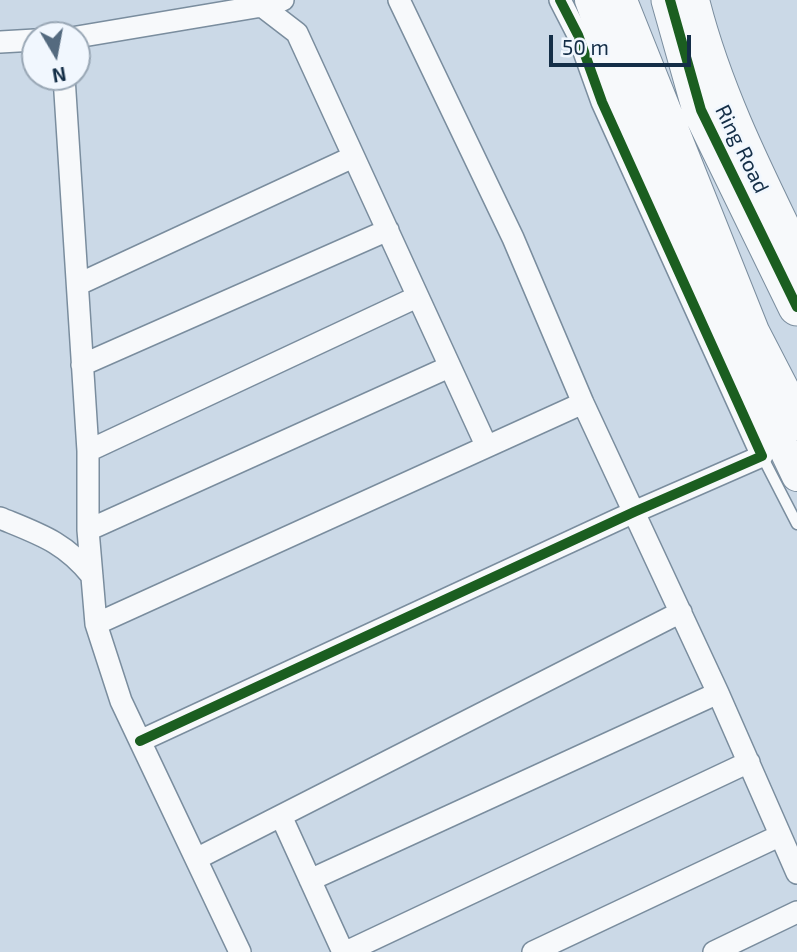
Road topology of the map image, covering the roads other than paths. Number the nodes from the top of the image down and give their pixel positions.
1 (196, 0) edge
2 (400, 0) edge
3 (560, 0) edge
4 (590, 0) edge
5 (618, 0) edge
6 (670, 0) edge
7 (694, 0) edge
8 (267, 2) edge
9 (183, 19) junction
10 (91, 35) edge
11 (21, 41) edge
12 (0, 42) edge
13 (65, 91) edge
14 (353, 157) junction
15 (388, 230) junction
16 (797, 251) edge
17 (79, 284) junction
18 (417, 297) junction
19 (797, 307) edge
20 (82, 365) junction
21 (449, 367) junction
22 (583, 402) junction
23 (797, 422) edge
24 (486, 445) junction
25 (88, 451) junction
26 (762, 456) junction
27 (797, 476) edge
28 (634, 512) junction
29 (0, 518) edge
30 (797, 524) edge
31 (88, 530) junction
32 (92, 576) junction
33 (681, 612) junction
34 (96, 624) junction
35 (718, 693) junction
36 (140, 741) junction
37 (749, 762) junction
38 (281, 816) junction
39 (779, 836) junction
40 (196, 859) junction
41 (797, 873) edge
42 (310, 880) junction
43 (797, 912) edge
44 (240, 952) edge
45 (345, 952) edge
46 (533, 952) edge
47 (714, 952) edge

1 - 9 street
2 - 22 street
3 - 26 street
4 - 27 street
5 - 23 highway
6 - 19 highway, Ring Road
7 - 16 street
8 - 9 street
8 - 14 street
9 - 10 street
11 - 12 street
13 - 17 street
14 - 15 street
14 - 17 street
15 - 18 street
15 - 20 street
17 - 20 street
18 - 21 street
18 - 25 street
20 - 25 street
21 - 24 street
21 - 31 street
22 - 24 street
22 - 28 street
24 - 34 street
25 - 31 street
26 - 28 street
26 - 30 lane
28 - 33 street
28 - 36 street
29 - 32 street
31 - 32 street
32 - 34 street
33 - 35 street
33 - 38 street
34 - 36 street
35 - 37 street
35 - 42 street
36 - 40 street
37 - 39 street
37 - 45 street
38 - 40 street
38 - 42 street
39 - 41 street
39 - 46 street
40 - 44 street
42 - 45 street
43 - 47 street

